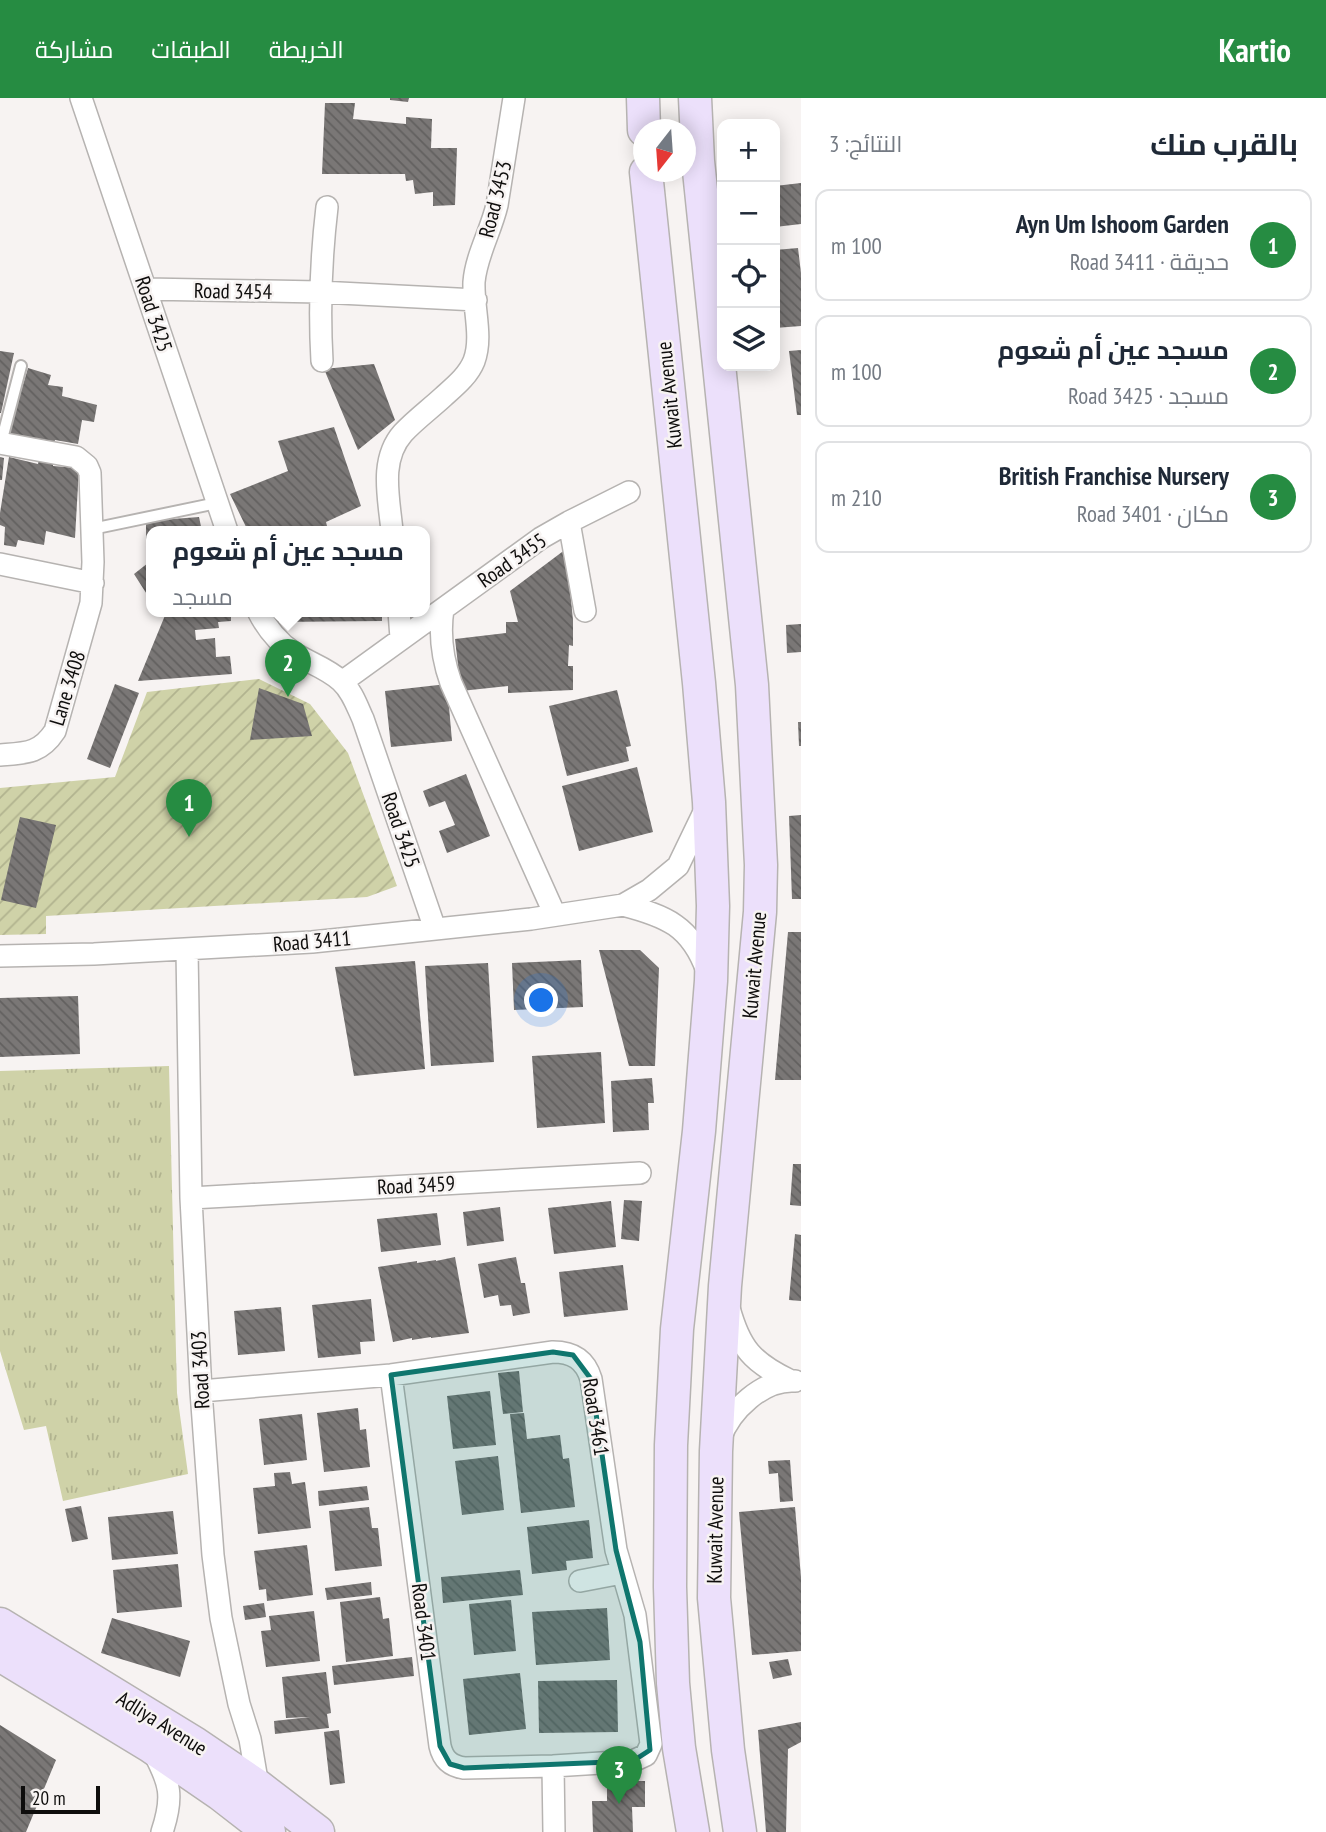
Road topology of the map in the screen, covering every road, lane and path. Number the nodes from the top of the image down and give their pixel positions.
1 (81, 98) edge
2 (514, 98) edge
3 (643, 98) edge
4 (695, 98) edge
5 (714, 98) edge
6 (644, 119) edge
7 (698, 162) junction
8 (647, 182) edge
9 (327, 207) dead end
10 (146, 289) junction
11 (320, 292) junction
12 (476, 300) junction
13 (322, 360) dead end
14 (20, 366) dead end
15 (0, 443) edge
16 (629, 492) dead end
17 (217, 503) junction
18 (569, 522) junction
19 (225, 526) edge
20 (392, 526) edge
21 (92, 529) junction
22 (0, 564) edge
23 (93, 583) junction
24 (443, 609) junction
25 (584, 611) dead end
26 (262, 617) edge
27 (399, 617) edge
28 (401, 638) junction
29 (342, 682) junction
30 (0, 755) edge
31 (709, 802) junction
32 (623, 905) junction
33 (555, 915) junction
34 (435, 929) junction
35 (187, 950) junction
36 (0, 956) edge
37 (711, 981) junction
38 (640, 1173) dead end
39 (191, 1198) junction
40 (725, 1286) junction
41 (391, 1375) junction
42 (795, 1381) edge
43 (201, 1391) junction
44 (716, 1451) junction
45 (622, 1573) junction
46 (580, 1581) dead end
47 (0, 1624) edge
48 (0, 1656) edge
49 (150, 1746) junction
50 (633, 1761) joint
51 (553, 1766) junction
52 (258, 1786) junction
53 (162, 1832) edge
54 (269, 1832) edge
55 (318, 1832) edge
56 (554, 1832) edge
57 (693, 1832) edge
58 (740, 1832) edge

1 - 10 street, Road 3425
2 - 12 street, Road 3453
3 - 6 main road
4 - 7 main road, Kuwait Avenue
5 - 7 main road
7 - 40 main road, Kuwait Avenue
8 - 31 main road, Kuwait Avenue
9 - 11 street
10 - 11 street, Road 3454
10 - 17 street, Road 3425
11 - 12 street, Road 3454
11 - 13 street
12 - 20 street
14 - 15 lane, Lane 3408
15 - 21 street, Lane 3408
16 - 18 street, Road 3455
17 - 19 street, Road 3425
17 - 21 lane
18 - 24 street, Road 3455
18 - 25 street
21 - 23 street, Lane 3408
22 - 23 street
23 - 30 street, Lane 3408
24 - 28 street, Road 3455
24 - 33 street
26 - 29 street, Road 3425
27 - 28 street
28 - 29 street, Road 3455
29 - 34 street, Road 3425
31 - 32 street, Road 3411
31 - 37 main road, Kuwait Avenue
32 - 33 street, Road 3411
32 - 37 street, Road 3411
33 - 34 street, Road 3411
34 - 35 street, Road 3411
35 - 36 street, Road 3411
35 - 39 street, Road 3403
37 - 57 main road, Kuwait Avenue
38 - 39 street, Road 3459
39 - 43 street, Road 3403
40 - 42 street
40 - 44 main road, Kuwait Avenue
41 - 43 street, Road 3461
41 - 45 street, Road 3461
41 - 51 street, Road 3401
42 - 44 street
43 - 52 street, Road 3403
44 - 58 main road, Kuwait Avenue
45 - 46 street
45 - 50 street, Road 3461
47 - 52 main road, Adliya Avenue
48 - 49 main road, Adliya Avenue
49 - 53 street
49 - 54 main road, Adliya Avenue
50 - 51 street, Road 3401
51 - 56 street
52 - 55 main road, Adliya Avenue

